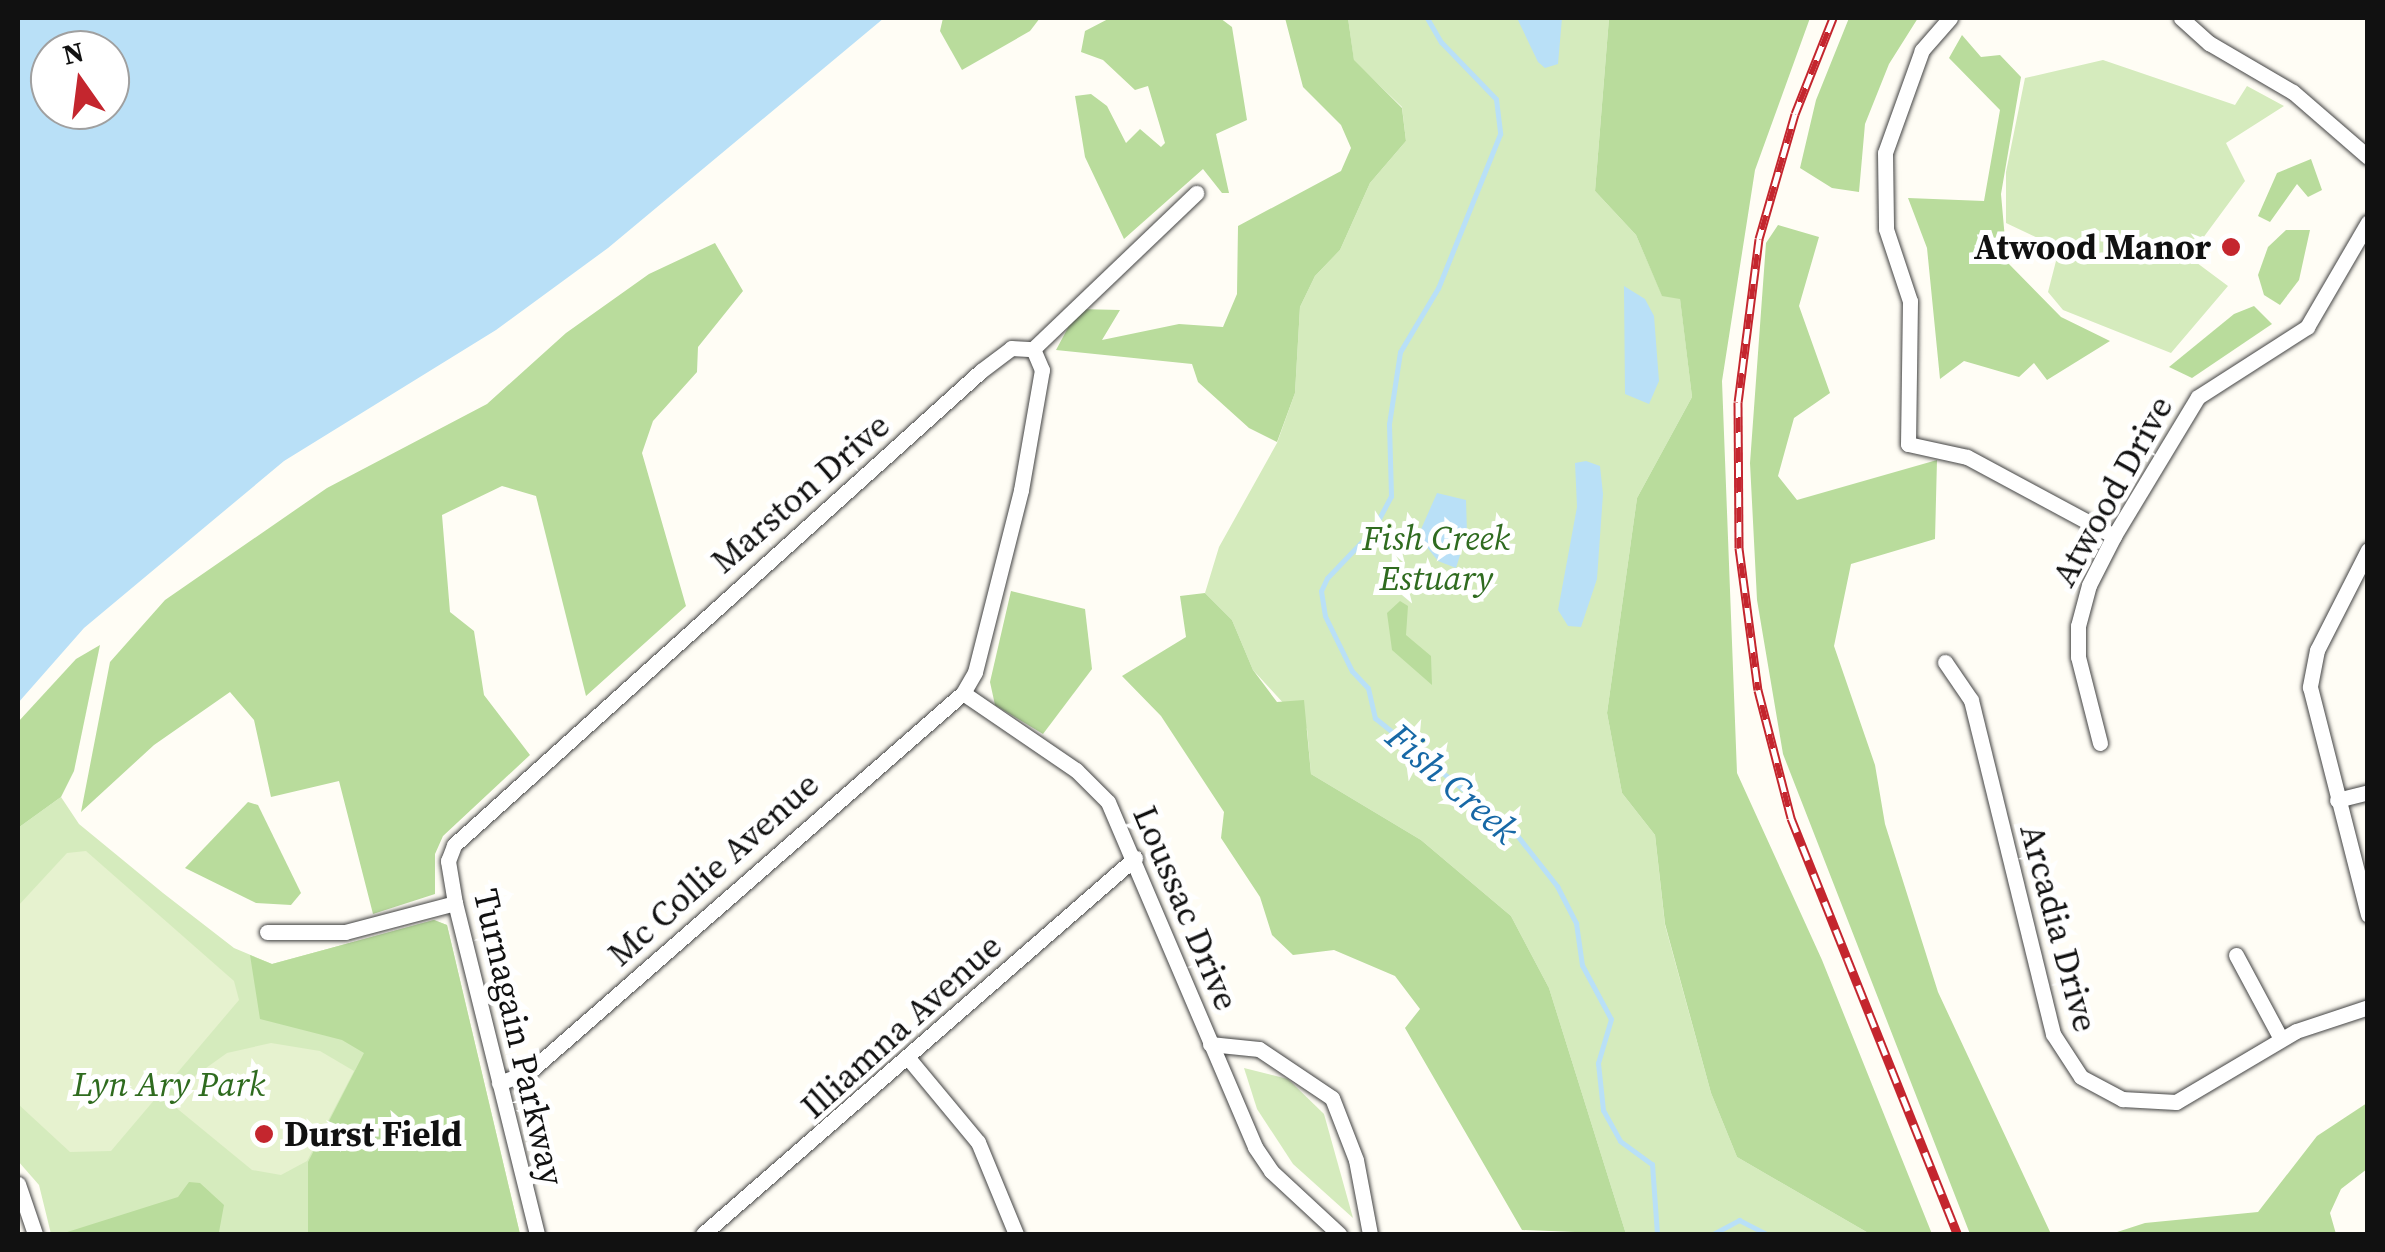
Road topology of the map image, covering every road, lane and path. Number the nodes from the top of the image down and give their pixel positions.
1 (1950, 18) edge
2 (2181, 18) edge
3 (2368, 157) edge
4 (1196, 193) dead end
5 (2368, 222) edge
6 (1034, 349) junction
7 (2114, 536) junction
8 (2368, 550) edge
9 (1945, 662) dead end
10 (963, 693) junction
11 (2100, 744) dead end
12 (2368, 792) edge
13 (2337, 800) junction
14 (449, 854) joint
15 (1136, 858) junction
16 (455, 903) junction
17 (2368, 915) edge
18 (267, 932) dead end
19 (2236, 955) dead end
20 (2368, 1007) edge
21 (2281, 1039) junction
22 (1210, 1044) junction
23 (909, 1059) junction
24 (500, 1084) junction
25 (18, 1184) edge
26 (35, 1234) edge
27 (536, 1234) edge
28 (703, 1234) edge
29 (1016, 1234) edge
30 (1338, 1234) edge
31 (1370, 1234) edge

1 - 7 street
2 - 3 street
4 - 6 street, Marston Drive
5 - 7 street, Atwood Drive
6 - 10 street
6 - 14 street, Marston Drive
7 - 11 street, Atwood Drive
8 - 13 street
9 - 21 street, Arcadia Drive
10 - 15 street, Loussac Drive
10 - 24 street, Mc Collie Avenue
12 - 13 street
13 - 17 street
14 - 16 street, Turnagain Parkway
15 - 22 street, Loussac Drive
15 - 23 street, Illiamna Avenue
16 - 18 street
16 - 24 street, Turnagain Parkway
19 - 21 street
20 - 21 street, Arcadia Drive
22 - 30 street, Loussac Drive
22 - 31 street
23 - 28 street, Illiamna Avenue
23 - 29 street
24 - 27 street, Turnagain Parkway
25 - 26 street

